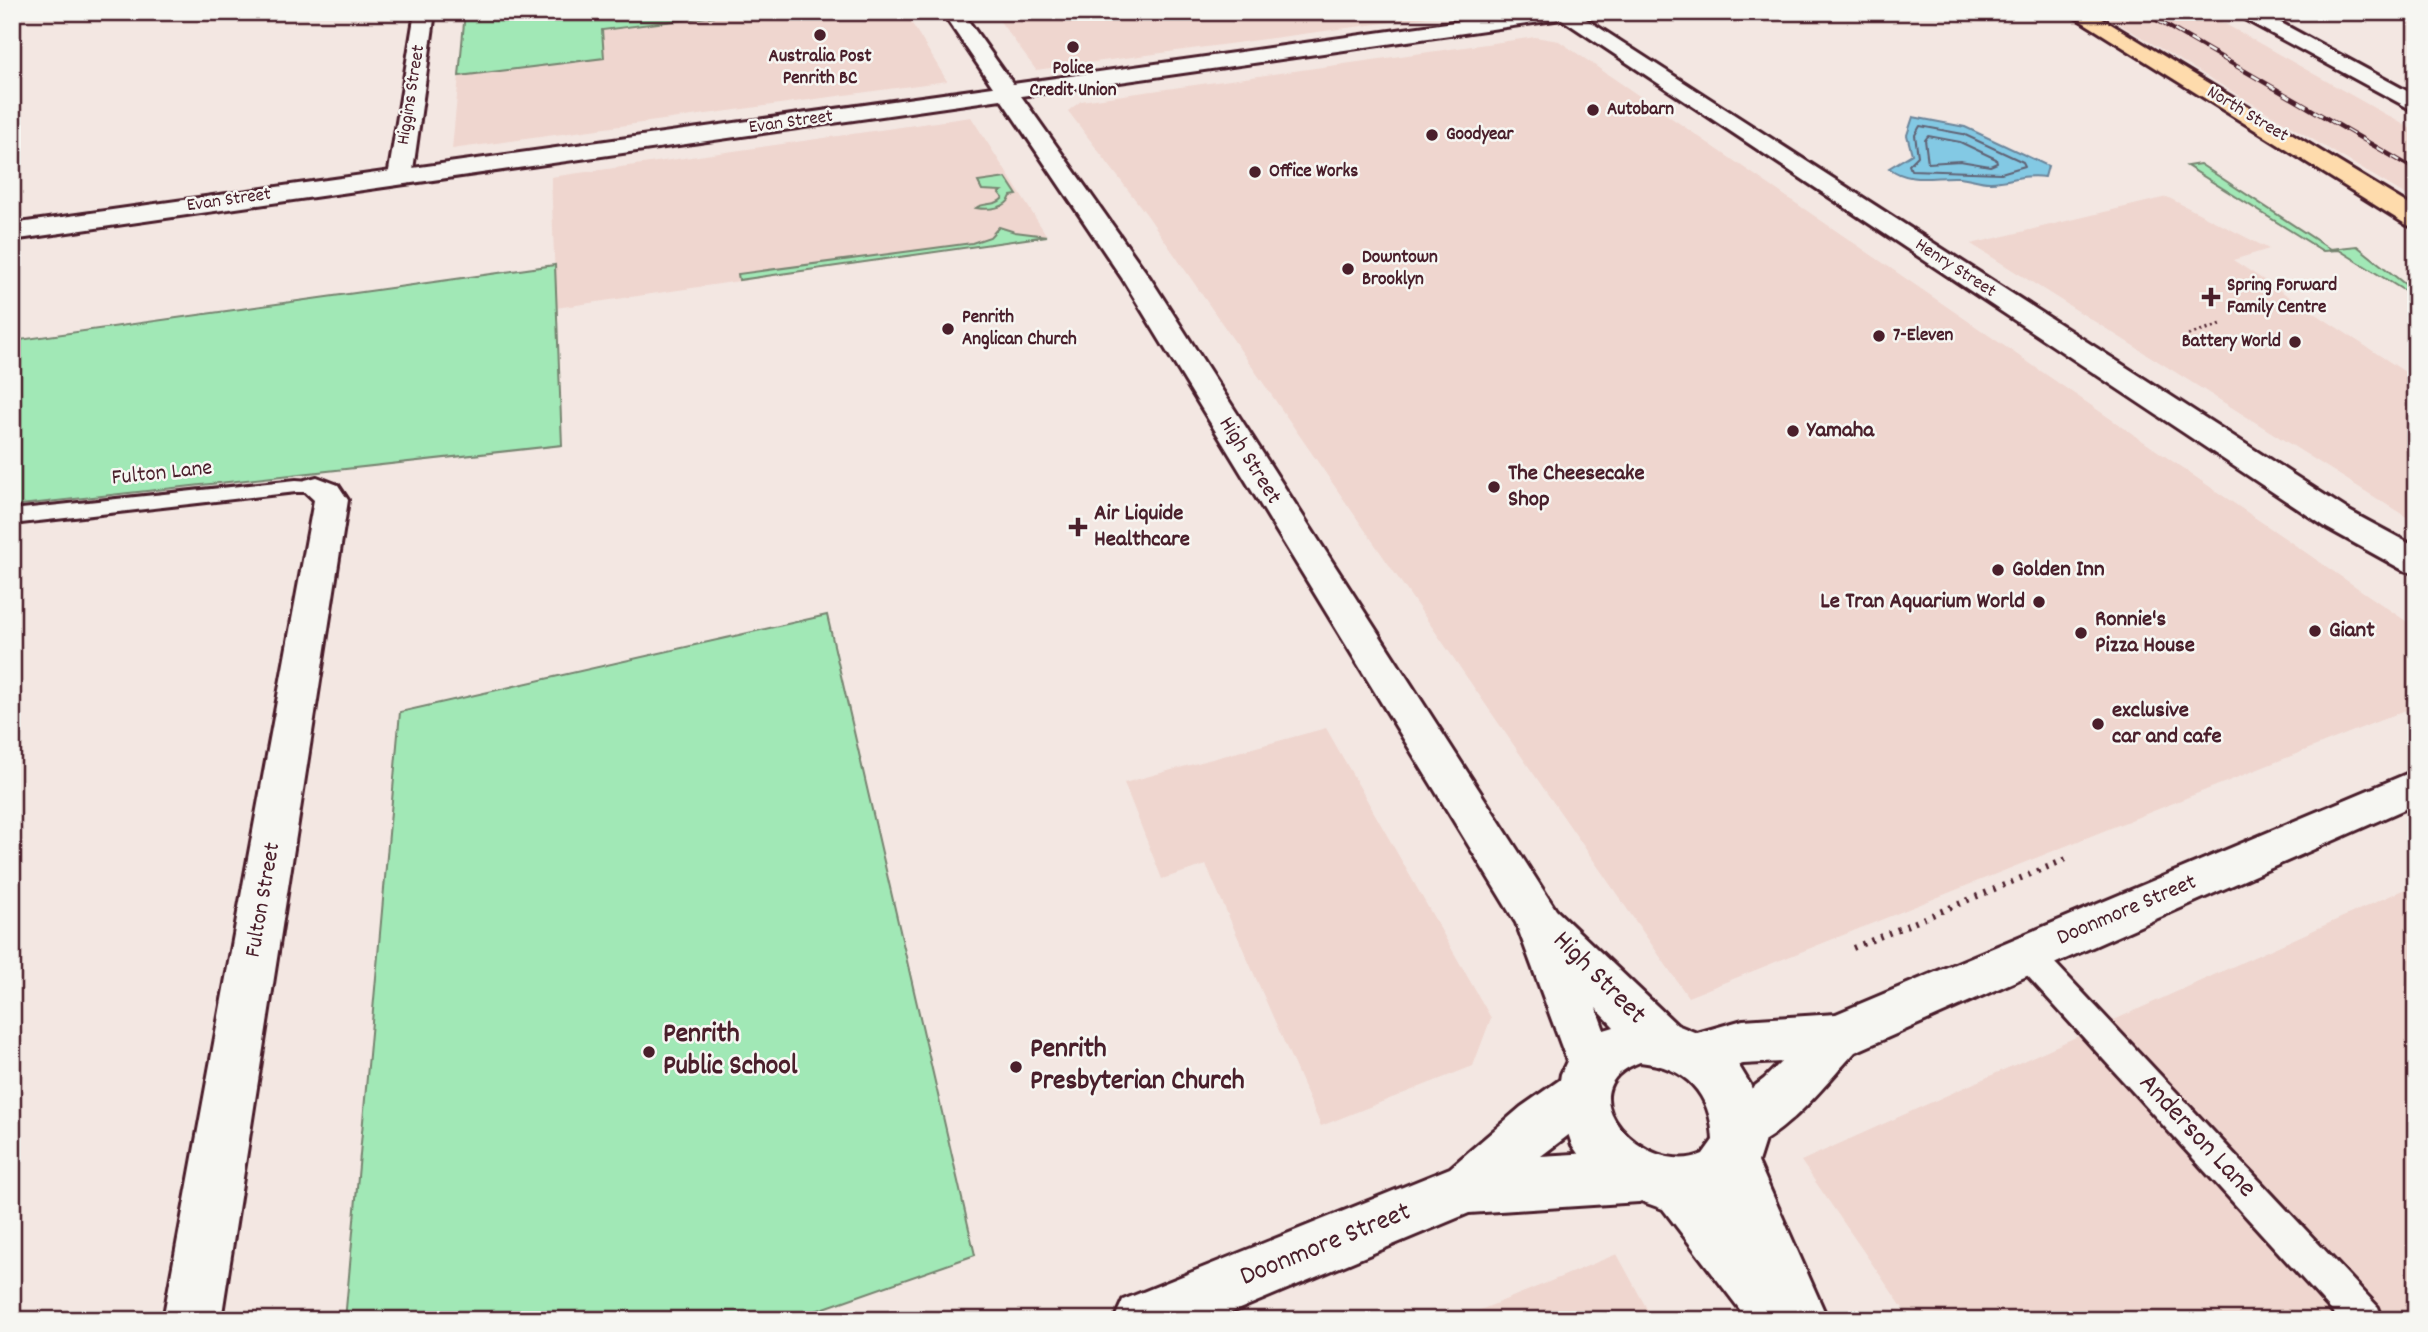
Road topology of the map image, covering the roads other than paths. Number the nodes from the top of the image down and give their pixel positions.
1 (425, 12) edge
2 (952, 12) edge
3 (2077, 12) edge
4 (2246, 12) edge
5 (1564, 13) edge
6 (1008, 93) junction
7 (2416, 105) edge
8 (400, 177) junction
9 (2416, 220) edge
10 (12, 232) edge
11 (317, 487) joint
12 (12, 517) edge
13 (2350, 526) junction
14 (2416, 562) edge
15 (2416, 580) edge
16 (2416, 786) edge
17 (1535, 916) junction
18 (2028, 954) junction
19 (1838, 1036) junction
20 (1677, 1048) junction
21 (1587, 1078) junction
22 (1735, 1144) junction
23 (1658, 1180) junction
24 (1469, 1187) junction
25 (192, 1320) edge
26 (1143, 1320) edge
27 (1784, 1320) edge
28 (1799, 1320) edge
29 (2365, 1320) edge

1 - 8 street, Higgins Street
2 - 6 street, High Street
3 - 9 highway, North Street
4 - 7 street
5 - 6 street, Evan Street
5 - 13 street, Henry Street
6 - 8 street, Evan Street
6 - 17 street, High Street
8 - 10 street, Evan Street
11 - 12 lane, Fulton Lane
11 - 25 street, Fulton Street
13 - 14 street, Henry Street
13 - 15 street, Henry Street
16 - 18 street, Doonmore Street
17 - 20 street, High Street
17 - 21 street, High Street
18 - 19 street, Doonmore Street
18 - 29 lane, Anderson Lane
19 - 20 street, Doonmore Street
19 - 22 street, Doonmore Street
20 - 21 street
20 - 22 street
21 - 23 street
21 - 24 street, Doonmore Street
22 - 23 street
22 - 28 street
23 - 24 street, Doonmore Street
23 - 27 street
24 - 26 street, Doonmore Street

